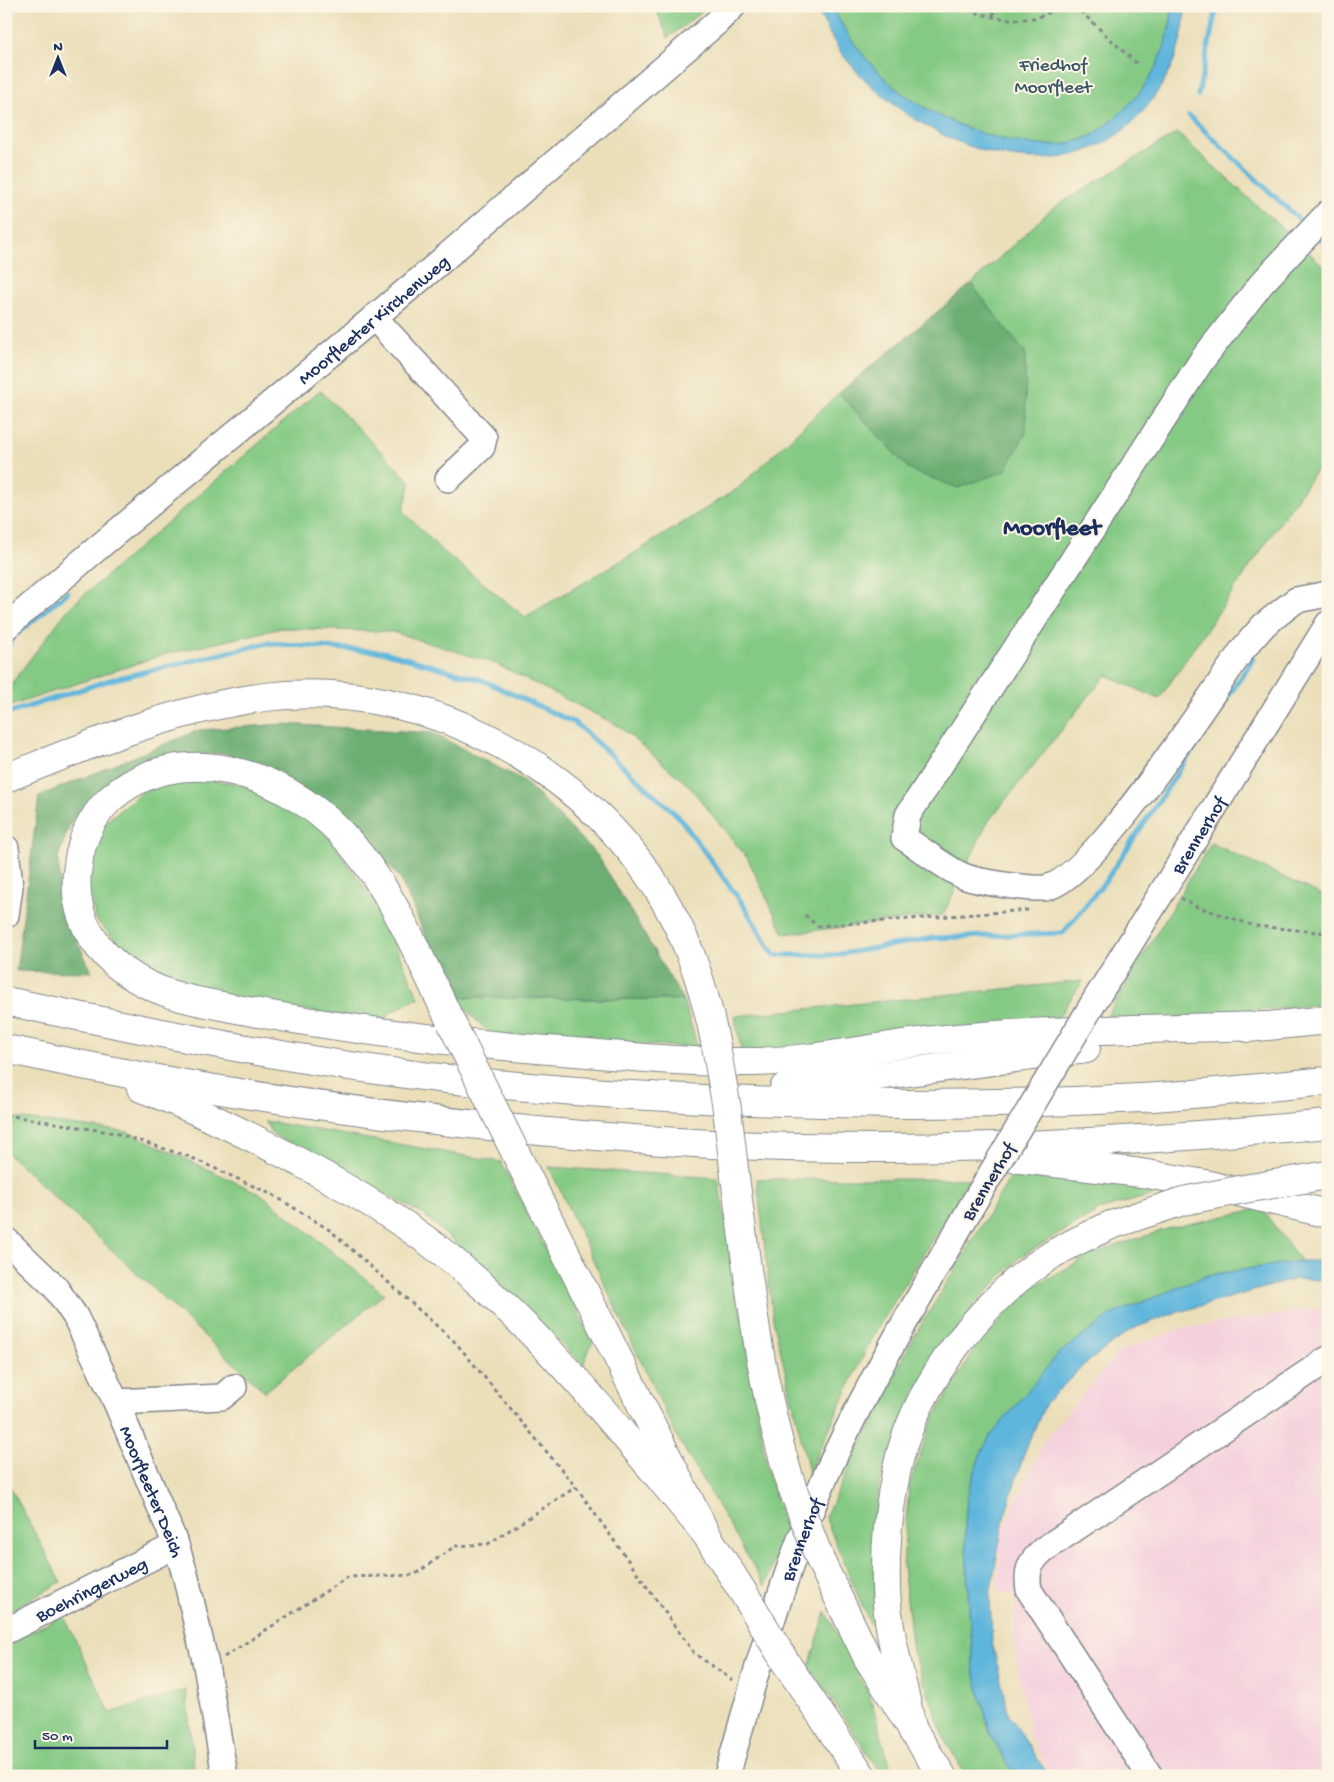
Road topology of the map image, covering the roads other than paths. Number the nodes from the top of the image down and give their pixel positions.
1 (733, 6) edge
2 (1328, 214) edge
3 (374, 318) junction
4 (448, 479) dead end
5 (1328, 594) edge
6 (10, 616) edge
7 (1327, 626) edge
8 (6, 778) edge
9 (6, 848) edge
10 (6, 915) edge
11 (6, 1001) edge
12 (1328, 1020) edge
13 (1266, 1026) junction
14 (6, 1049) edge
15 (79, 1065) junction
16 (1328, 1082) edge
17 (696, 1100) junction
18 (1328, 1124) edge
19 (921, 1147) junction
20 (1328, 1175) edge
21 (1328, 1214) edge
22 (6, 1240) edge
23 (1328, 1360) edge
24 (234, 1386) dead end
25 (116, 1402) junction
26 (706, 1534) junction
27 (176, 1545) junction
28 (6, 1631) edge
29 (913, 1732) junction
30 (225, 1776) edge
31 (727, 1776) edge
32 (862, 1776) edge
33 (942, 1776) edge
34 (1150, 1776) edge

1 - 3 street, Moorfleeter Kirchenweg
2 - 5 street
3 - 4 street
3 - 6 street, Moorfleeter Kirchenweg
7 - 31 street, Brennerhof, bridge
8 - 29 highway, bridge
9 - 10 street
11 - 17 highway
12 - 13 highway
13 - 17 highway
13 - 26 highway, bridge
14 - 15 highway
15 - 19 highway
15 - 26 highway
16 - 17 highway
18 - 19 highway
19 - 21 highway
20 - 29 highway, bridge
22 - 25 street, Moorfleeter Deich
23 - 34 street
24 - 25 street
25 - 27 street, Moorfleeter Deich
26 - 32 highway, bridge
27 - 28 street, Boehringerweg
27 - 30 street, Moorfleeter Deich
29 - 33 highway

